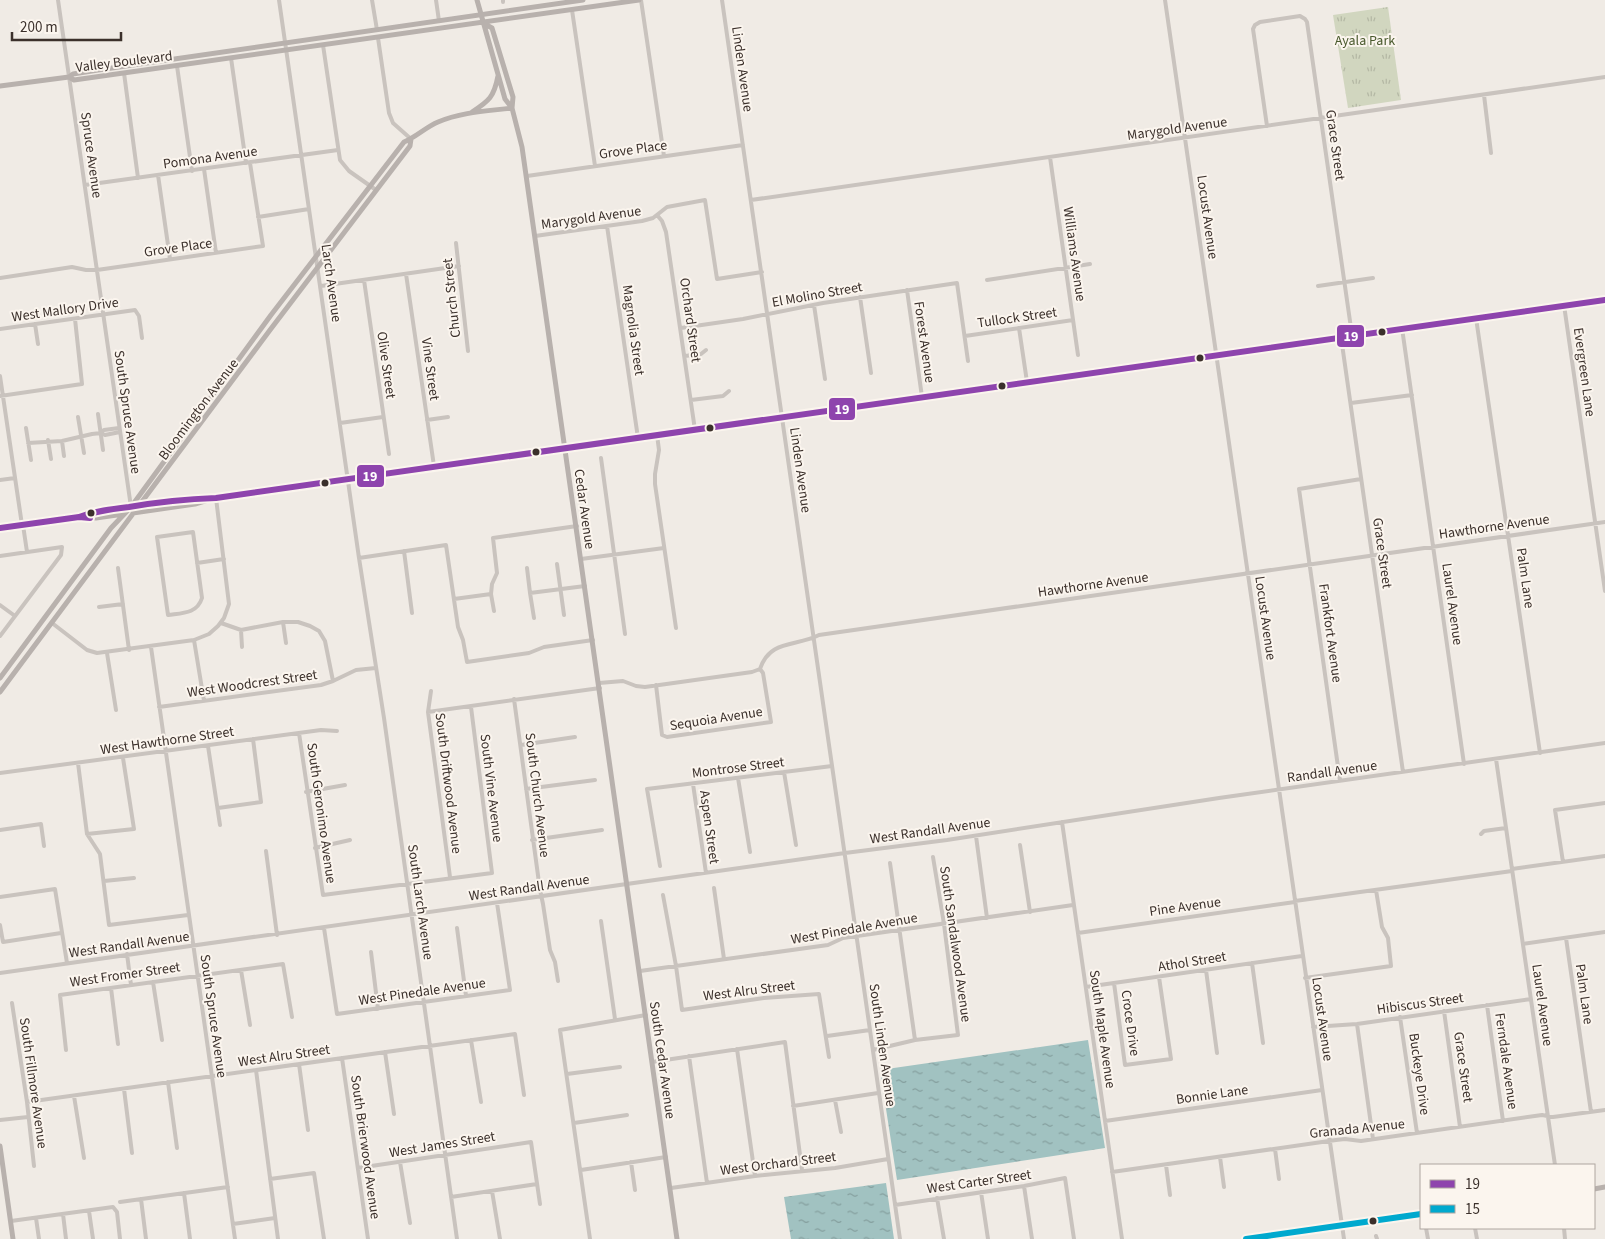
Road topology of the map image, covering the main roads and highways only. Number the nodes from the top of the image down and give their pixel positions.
1 (477, 0) edge
2 (583, 0) edge
3 (640, 0) edge
4 (568, 1) edge
5 (481, 16) junction
6 (483, 23) junction
7 (498, 76) junction
8 (69, 77) junction
9 (0, 86) edge
10 (512, 108) junction
11 (468, 114) junction
12 (411, 139) junction
13 (1605, 300) edge
14 (248, 347) junction
15 (255, 352) junction
16 (212, 398) junction
17 (202, 422) junction
18 (565, 448) junction
19 (150, 490) junction
20 (216, 498) junction
21 (157, 503) junction
22 (139, 506) junction
23 (132, 510) junction
24 (124, 514) junction
25 (106, 516) junction
26 (80, 517) junction
27 (0, 528) edge
28 (111, 528) junction
29 (0, 678) edge
30 (0, 692) edge
31 (628, 884) joint
32 (0, 1146) edge
33 (2, 1172) edge
34 (1420, 1214) edge
35 (14, 1239) edge
36 (677, 1239) edge
37 (1246, 1239) edge

1 - 5 main road, Cedar Avenue
2 - 4 main road, Valley Boulevard
3 - 6 main road, Valley Boulevard
4 - 5 main road, Valley Boulevard
5 - 6 main road, Cedar Avenue
5 - 8 main road, Valley Boulevard
6 - 7 main road, Cedar Avenue
6 - 8 main road, Valley Boulevard
6 - 10 main road, Cedar Avenue
7 - 10 main road, Cedar Avenue
7 - 11 main road
8 - 9 main road
10 - 11 main road, Bloomington Avenue
10 - 18 main road, Cedar Avenue
11 - 12 main road, Bloomington Avenue
12 - 14 main road, Bloomington Avenue
12 - 15 main road, Bloomington Avenue
13 - 18 main road
14 - 15 main road
14 - 16 main road, Bloomington Avenue
15 - 17 main road, Bloomington Avenue
16 - 17 main road
16 - 23 main road, Bloomington Avenue
17 - 19 main road, Bloomington Avenue
18 - 20 main road
18 - 31 main road, Cedar Avenue
19 - 21 main road
19 - 22 main road, Bloomington Avenue
20 - 21 main road
20 - 23 main road
21 - 22 main road
22 - 23 main road, Bloomington Avenue
23 - 24 main road
23 - 26 main road
23 - 30 main road, Bloomington Avenue
24 - 25 main road
24 - 28 main road
25 - 26 main road
25 - 28 main road
26 - 27 main road
28 - 29 main road
31 - 36 main road, South Cedar Avenue
32 - 33 main road
33 - 35 main road
34 - 37 main road

